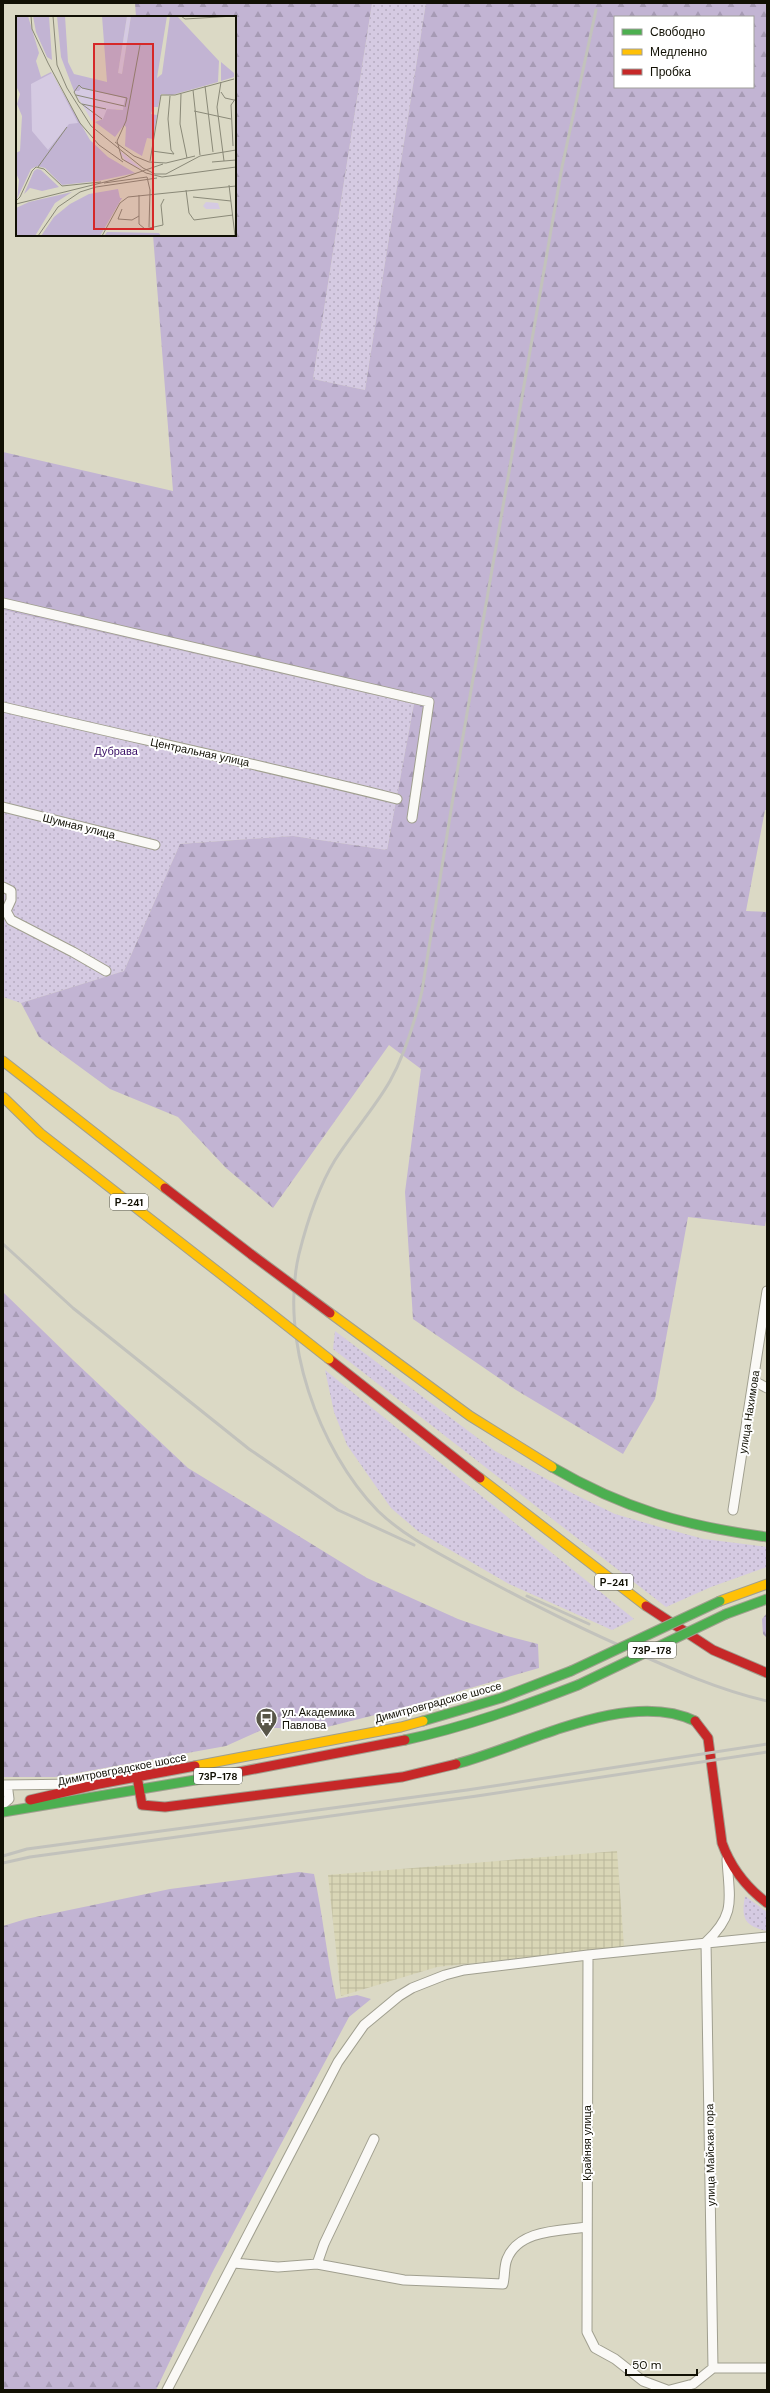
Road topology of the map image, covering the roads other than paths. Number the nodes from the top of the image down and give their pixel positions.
1 (3, 603) edge
2 (3, 707) edge
3 (397, 799) dead end
4 (3, 808) edge
5 (412, 818) dead end
6 (155, 845) dead end
7 (3, 887) edge
8 (106, 971) dead end
9 (3, 1061) edge
10 (3, 1097) edge
11 (767, 1291) edge
12 (754, 1381) junction
13 (767, 1388) edge
14 (733, 1510) dead end
15 (767, 1537) edge
16 (767, 1584) edge
17 (767, 1599) edge
18 (767, 1673) edge
19 (137, 1777) junction
20 (99, 1784) junction
21 (4, 1785) edge
22 (140, 1791) junction
23 (3, 1806) edge
24 (3, 1812) edge
25 (726, 1858) junction
26 (767, 1903) edge
27 (767, 1937) edge
28 (706, 1942) junction
29 (588, 1955) junction
30 (374, 2140) dead end
31 (587, 2227) junction
32 (234, 2263) junction
33 (318, 2264) junction
34 (714, 2368) junction
35 (767, 2368) edge
36 (167, 2390) edge
37 (668, 2390) edge

1 - 5 street
2 - 3 street, Центральная улица
4 - 6 street, Шумная улица
7 - 8 street
9 - 15 main road, Р-241, bridge
10 - 18 main road, Р-241, bridge
11 - 12 street, улица Нахимова
12 - 13 street
12 - 14 street, улица Нахимова
16 - 19 main road, Димитровградское шоссе / 73Р-178, bridge
17 - 22 main road, Димитровградское шоссе / 73Р-178, bridge
19 - 20 main road, Димитровградское шоссе / 73Р-178
19 - 22 main road
20 - 21 street
20 - 23 main road, Димитровградское шоссе / 73Р-178
21 - 23 street
22 - 24 main road, Димитровградское шоссе / 73Р-178
22 - 25 main road
25 - 26 main road
25 - 28 street
27 - 28 street
28 - 29 street
28 - 34 street, улица Майская гора
29 - 31 street, Крайняя улица
29 - 32 street
30 - 33 street
31 - 33 street
31 - 37 street, Крайняя улица
32 - 33 street
32 - 36 street
34 - 35 street
34 - 37 street

